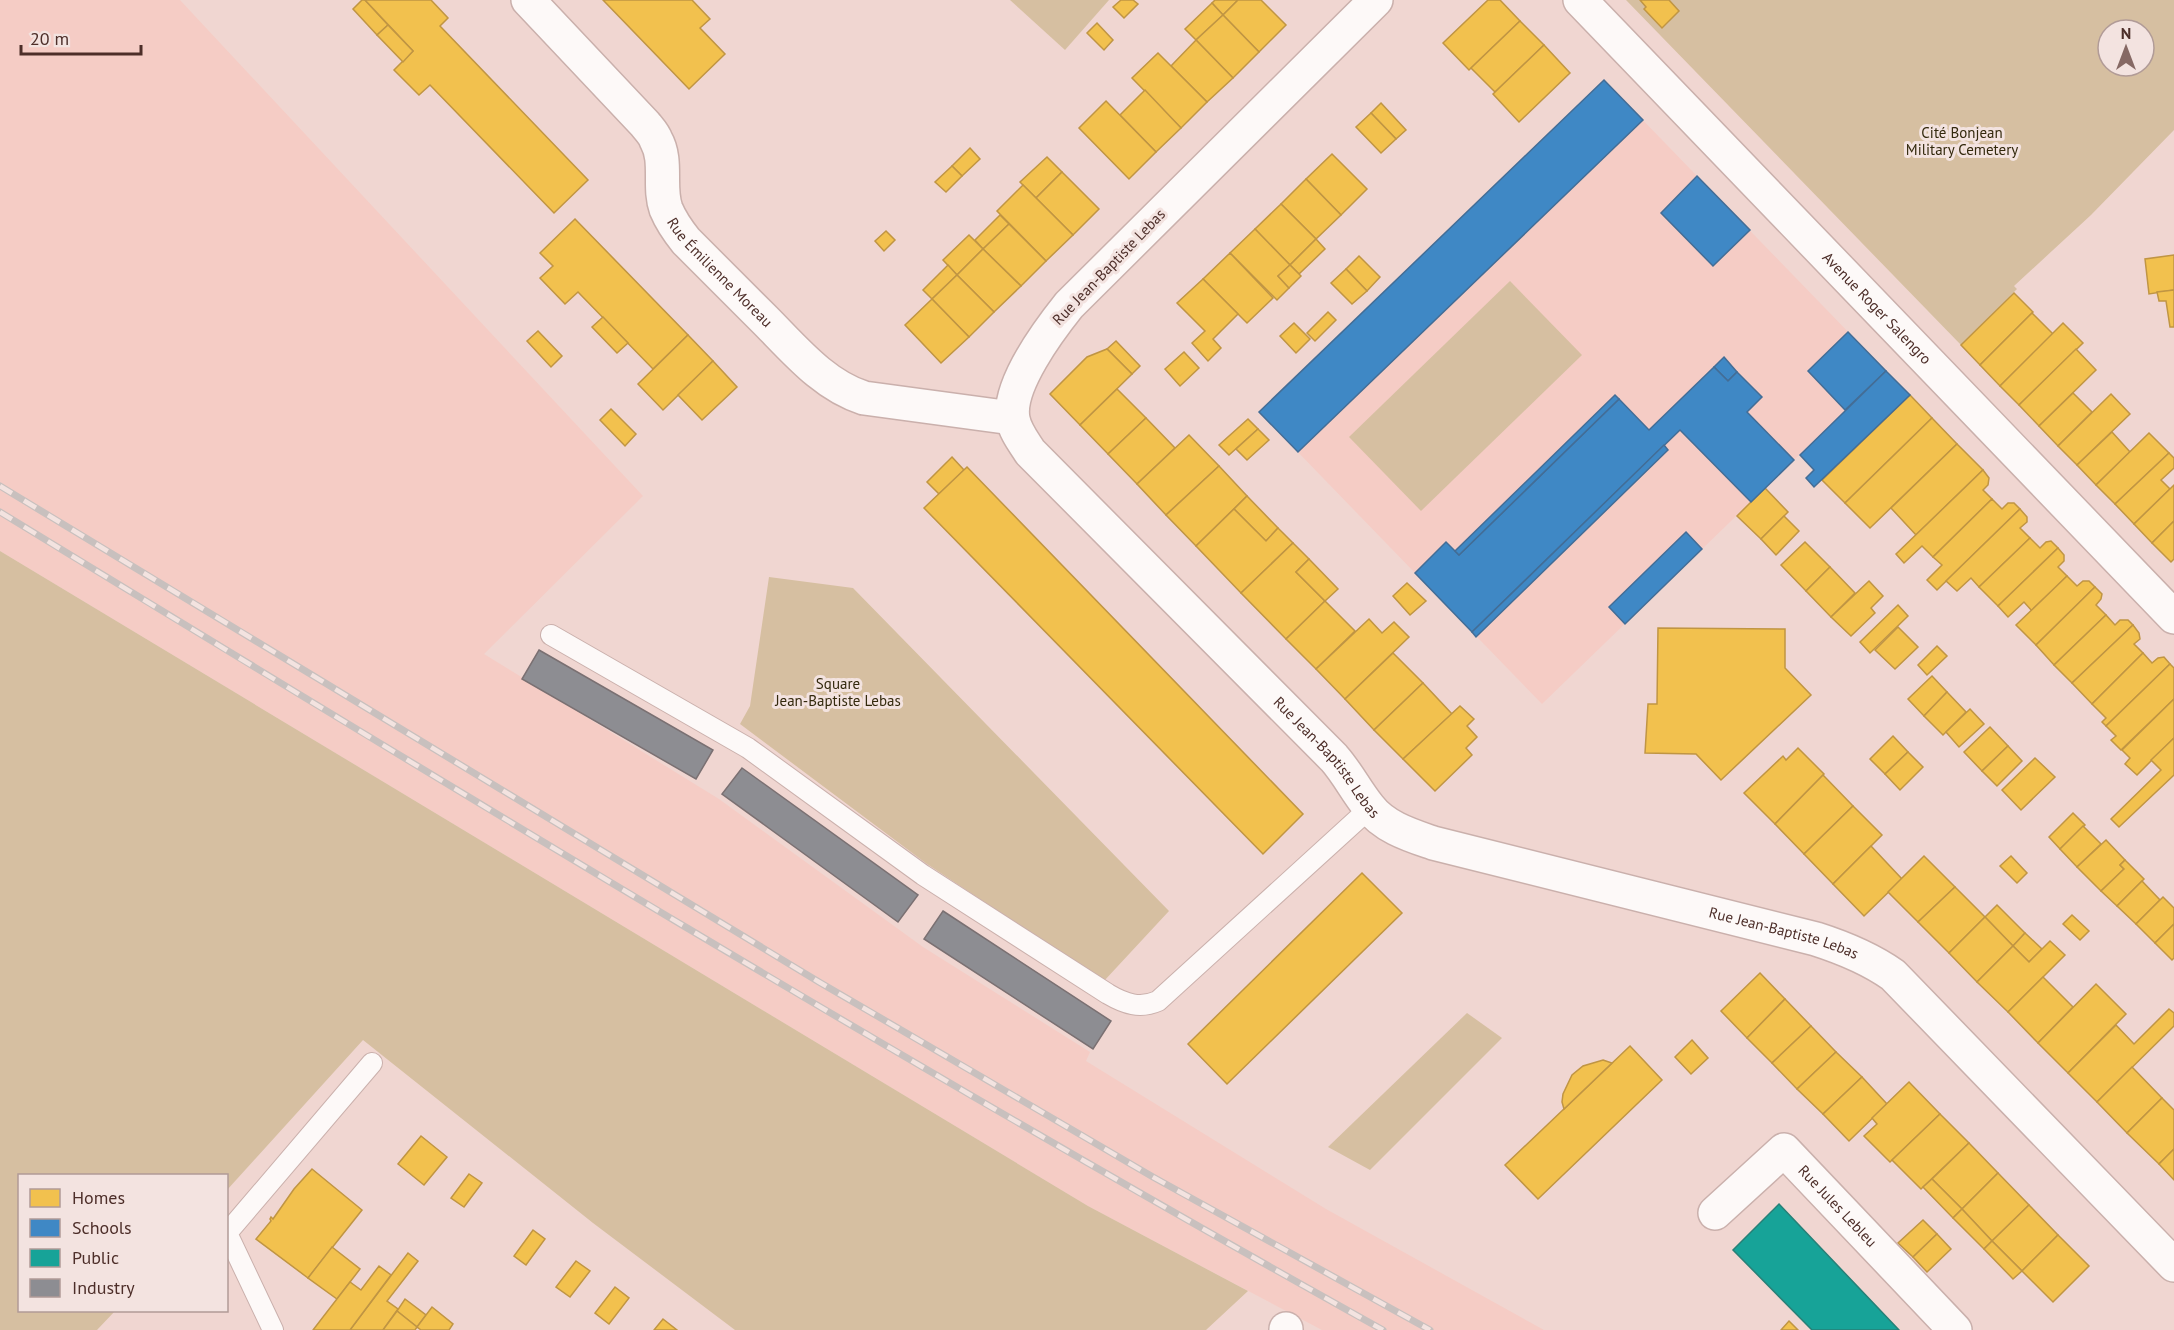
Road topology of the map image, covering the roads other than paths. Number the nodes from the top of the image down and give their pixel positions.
1 (528, 0) edge
2 (1376, 0) edge
3 (1580, 0) edge
4 (1012, 418) junction
5 (2174, 617) edge
6 (551, 635) dead end
7 (1370, 808) junction
8 (372, 1063) dead end
9 (1715, 1213) dead end
10 (228, 1232) edge
11 (228, 1235) edge
12 (2174, 1265) edge
13 (273, 1330) edge
14 (1955, 1330) edge

1 - 4 street, Rue Émilienne Moreau
2 - 4 street, Rue Jean-Baptiste Lebas
3 - 5 street, Avenue Roger Salengro
4 - 7 street, Rue Jean-Baptiste Lebas
6 - 7 lane
7 - 12 street, Rue Jean-Baptiste Lebas
8 - 10 lane
9 - 14 street, Rue Jules Lebleu
11 - 13 lane

